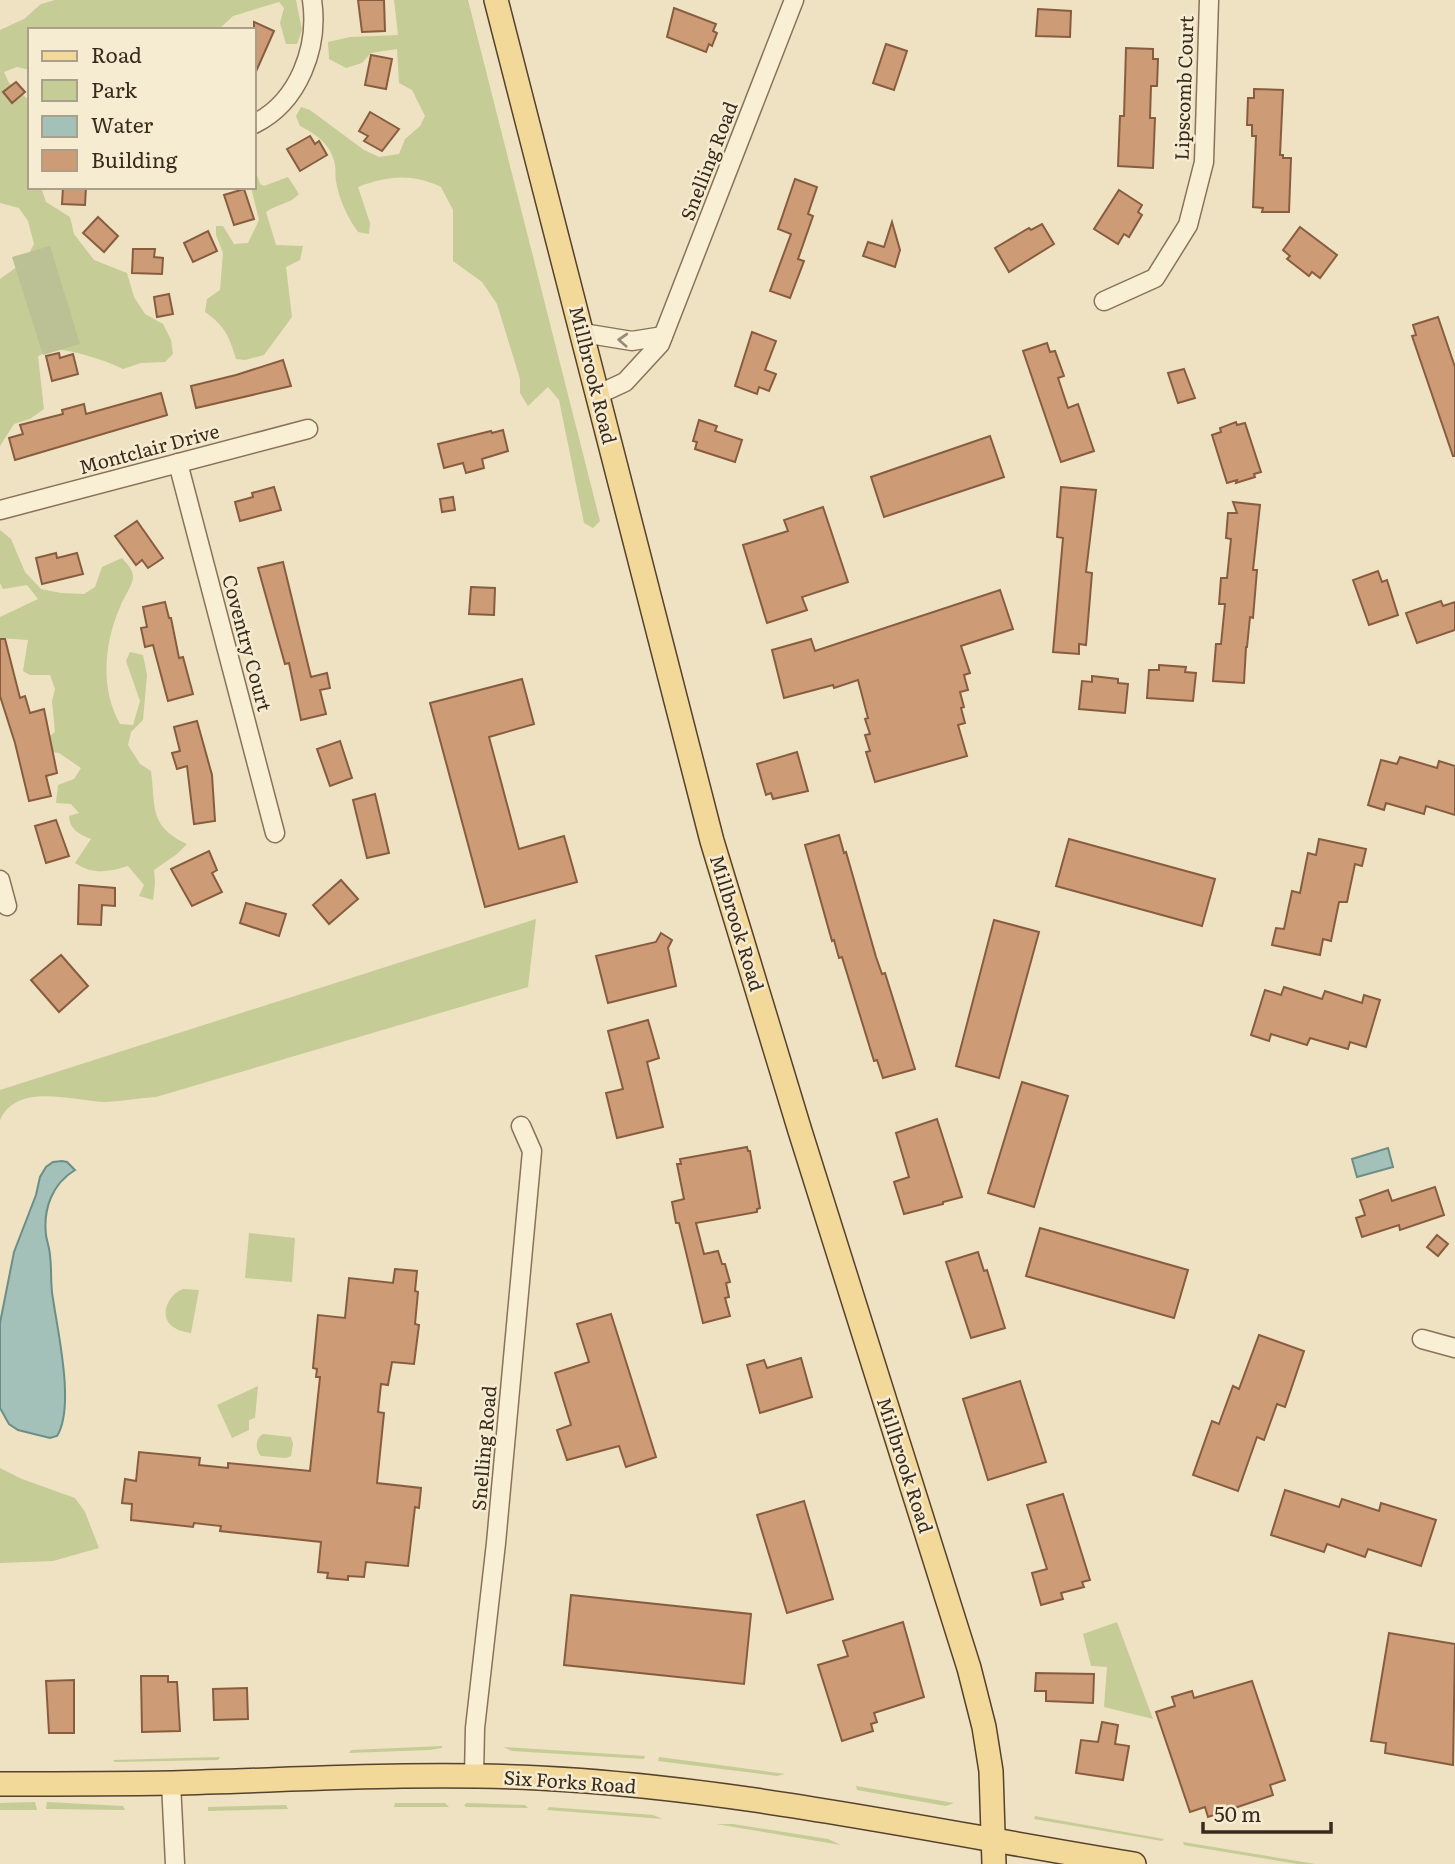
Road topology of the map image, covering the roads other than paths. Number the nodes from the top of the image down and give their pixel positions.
1 (312, 0) edge
2 (496, 0) edge
3 (794, 0) edge
4 (1209, 0) edge
5 (256, 123) edge
6 (1104, 301) dead end
7 (583, 333) junction
8 (663, 336) junction
9 (599, 394) junction
10 (308, 429) dead end
11 (178, 463) junction
12 (0, 510) edge
13 (275, 833) dead end
14 (0, 880) edge
15 (7, 906) dead end
16 (521, 1126) dead end
17 (1422, 1339) dead end
18 (1455, 1348) edge
19 (474, 1776) junction
20 (172, 1783) junction
21 (0, 1784) edge
22 (994, 1840) junction
23 (175, 1864) edge
24 (994, 1864) edge
25 (1134, 1864) edge

1 - 5 street
2 - 7 main road, Millbrook Road
3 - 8 street, Snelling Road
4 - 6 street, Lipscomb Court
8 -> 7 street
7 - 9 main road, Millbrook Road
8 - 9 street, Snelling Road
9 - 22 main road, Millbrook Road
10 - 11 street, Montclair Drive
11 - 12 street, Montclair Drive
11 - 13 street, Coventry Court
14 - 15 street
16 - 19 street, Snelling Road
17 - 18 street
19 - 20 main road, Six Forks Road
19 - 22 main road, Six Forks Road
20 - 21 main road, Six Forks Road
20 - 23 street
22 - 24 main road, Millbrook Road
22 - 25 main road, Six Forks Road

